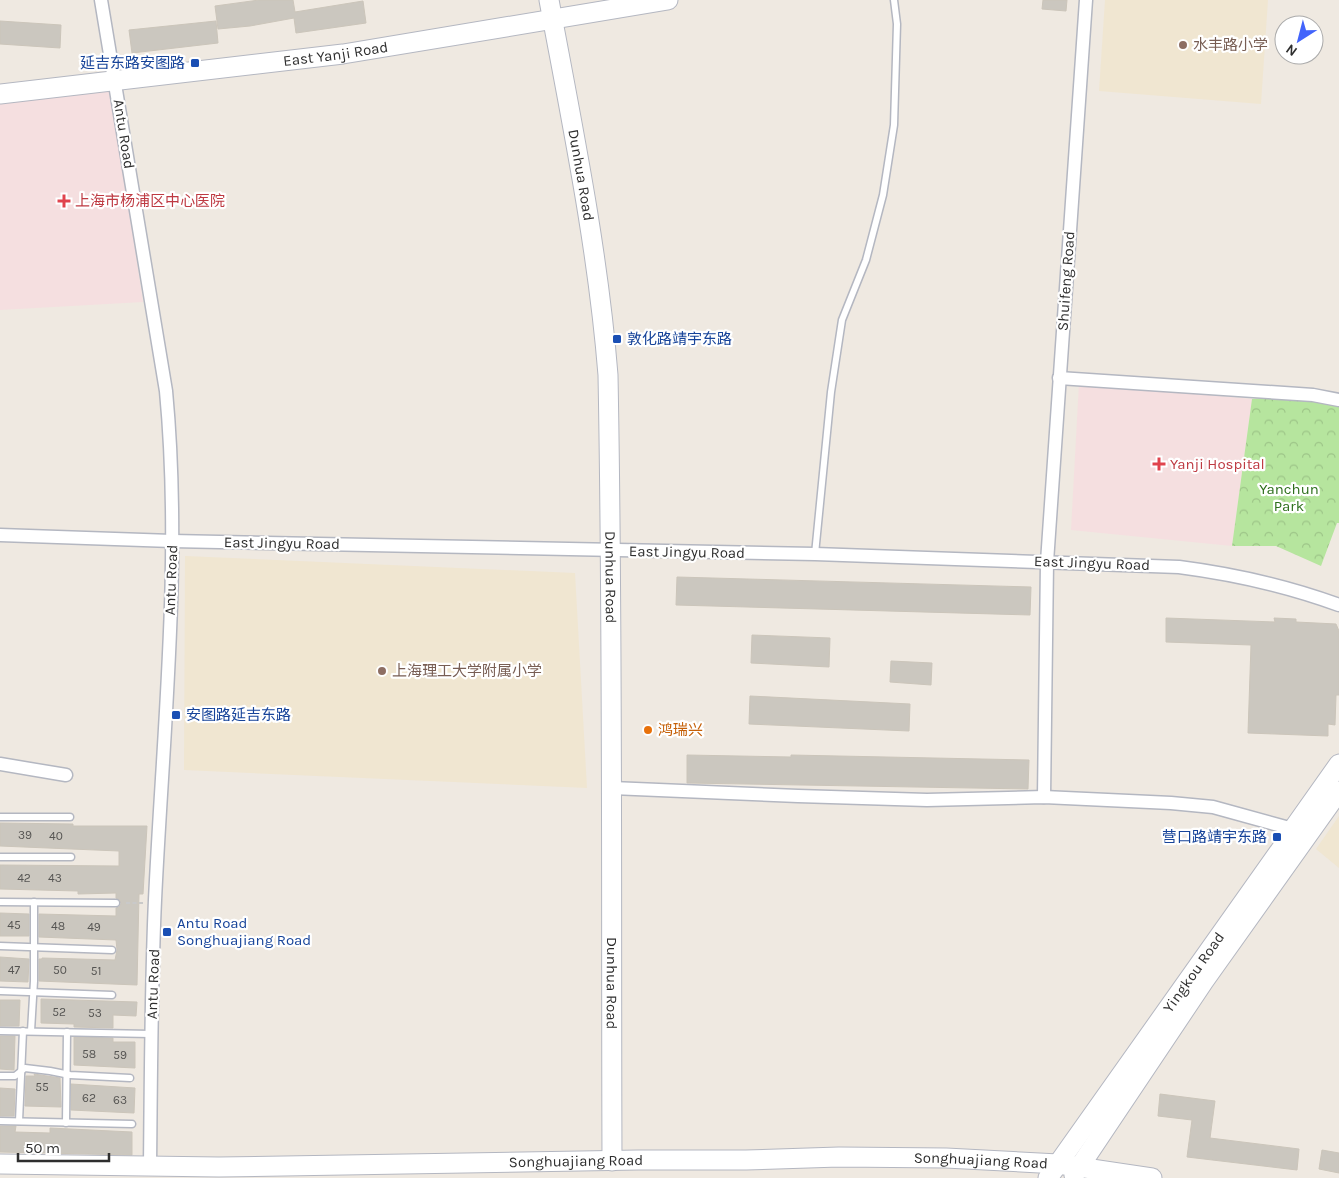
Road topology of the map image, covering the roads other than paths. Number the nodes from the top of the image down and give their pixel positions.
1 (101, 0) edge
2 (549, 0) edge
3 (668, 0) edge
4 (894, 0) edge
5 (1086, 0) edge
6 (553, 19) junction
7 (115, 81) junction
8 (0, 94) edge
9 (1059, 378) junction
10 (1339, 400) edge
11 (0, 535) edge
12 (172, 541) junction
13 (611, 550) junction
14 (815, 554) junction
15 (1047, 562) junction
16 (1339, 604) edge
17 (0, 764) edge
18 (1339, 764) edge
19 (66, 775) dead end
20 (612, 788) junction
21 (1339, 791) edge
22 (1044, 796) junction
23 (0, 817) edge
24 (70, 818) dead end
25 (1293, 829) junction
26 (0, 857) edge
27 (71, 857) dead end
28 (0, 902) edge
29 (34, 902) junction
30 (116, 903) road end
31 (0, 946) edge
32 (34, 948) junction
33 (112, 950) dead end
34 (0, 991) edge
35 (32, 993) junction
36 (112, 995) dead end
37 (0, 1031) edge
38 (23, 1031) junction
39 (31, 1031) junction
40 (67, 1032) junction
41 (151, 1034) junction
42 (20, 1072) junction
43 (67, 1074) junction
44 (0, 1076) edge
45 (130, 1078) dead end
46 (0, 1121) edge
47 (19, 1122) junction
48 (66, 1123) junction
49 (132, 1124) dead end
50 (612, 1161) junction
51 (0, 1164) edge
52 (150, 1165) junction
53 (1053, 1171) edge
54 (1076, 1172) edge
55 (1152, 1178) edge

1 - 7 street, Antu Road
2 - 6 main road, Dunhua Road
3 - 6 main road, East Yanji Road
4 - 14 lane
5 - 9 street, Shuifeng Road
6 - 7 main road, East Yanji Road
6 - 13 main road, Dunhua Road
7 - 8 main road, East Yanji Road
7 - 12 street, Antu Road
9 - 10 street
9 - 15 street, Shuifeng Road
11 - 12 street, East Jingyu Road
12 - 13 street, East Jingyu Road
12 - 41 street, Antu Road
13 - 14 street, East Jingyu Road
13 - 20 main road, Dunhua Road
14 - 15 street, East Jingyu Road
15 - 16 street, East Jingyu Road
15 - 22 street, Shuifeng Road
17 - 19 street
18 - 25 main road, Yingkou Road
20 - 22 street
20 - 50 main road, Dunhua Road
21 - 54 main road, Yingkou Road
22 - 25 street
23 - 24 lane
25 - 53 main road, Yingkou Road
26 - 27 lane
28 - 29 lane
29 - 30 lane
29 - 32 lane
31 - 32 lane
32 - 33 lane
32 - 35 lane
34 - 35 lane
35 - 36 lane
35 - 39 lane
37 - 38 lane
38 - 39 lane
38 - 42 lane
39 - 40 lane
40 - 41 lane
40 - 43 lane
41 - 52 street, Antu Road
42 - 43 lane
42 - 44 lane
42 - 47 lane
43 - 45 lane
43 - 48 lane
46 - 47 lane
47 - 48 lane
48 - 49 lane
50 - 52 main road, Songhuajiang Road
50 - 53 main road, Songhuajiang Road
51 - 52 main road, Songhuajiang Road
53 - 54 main road, Songhuajiang Road
54 - 55 main road, Songhuajiang Road

